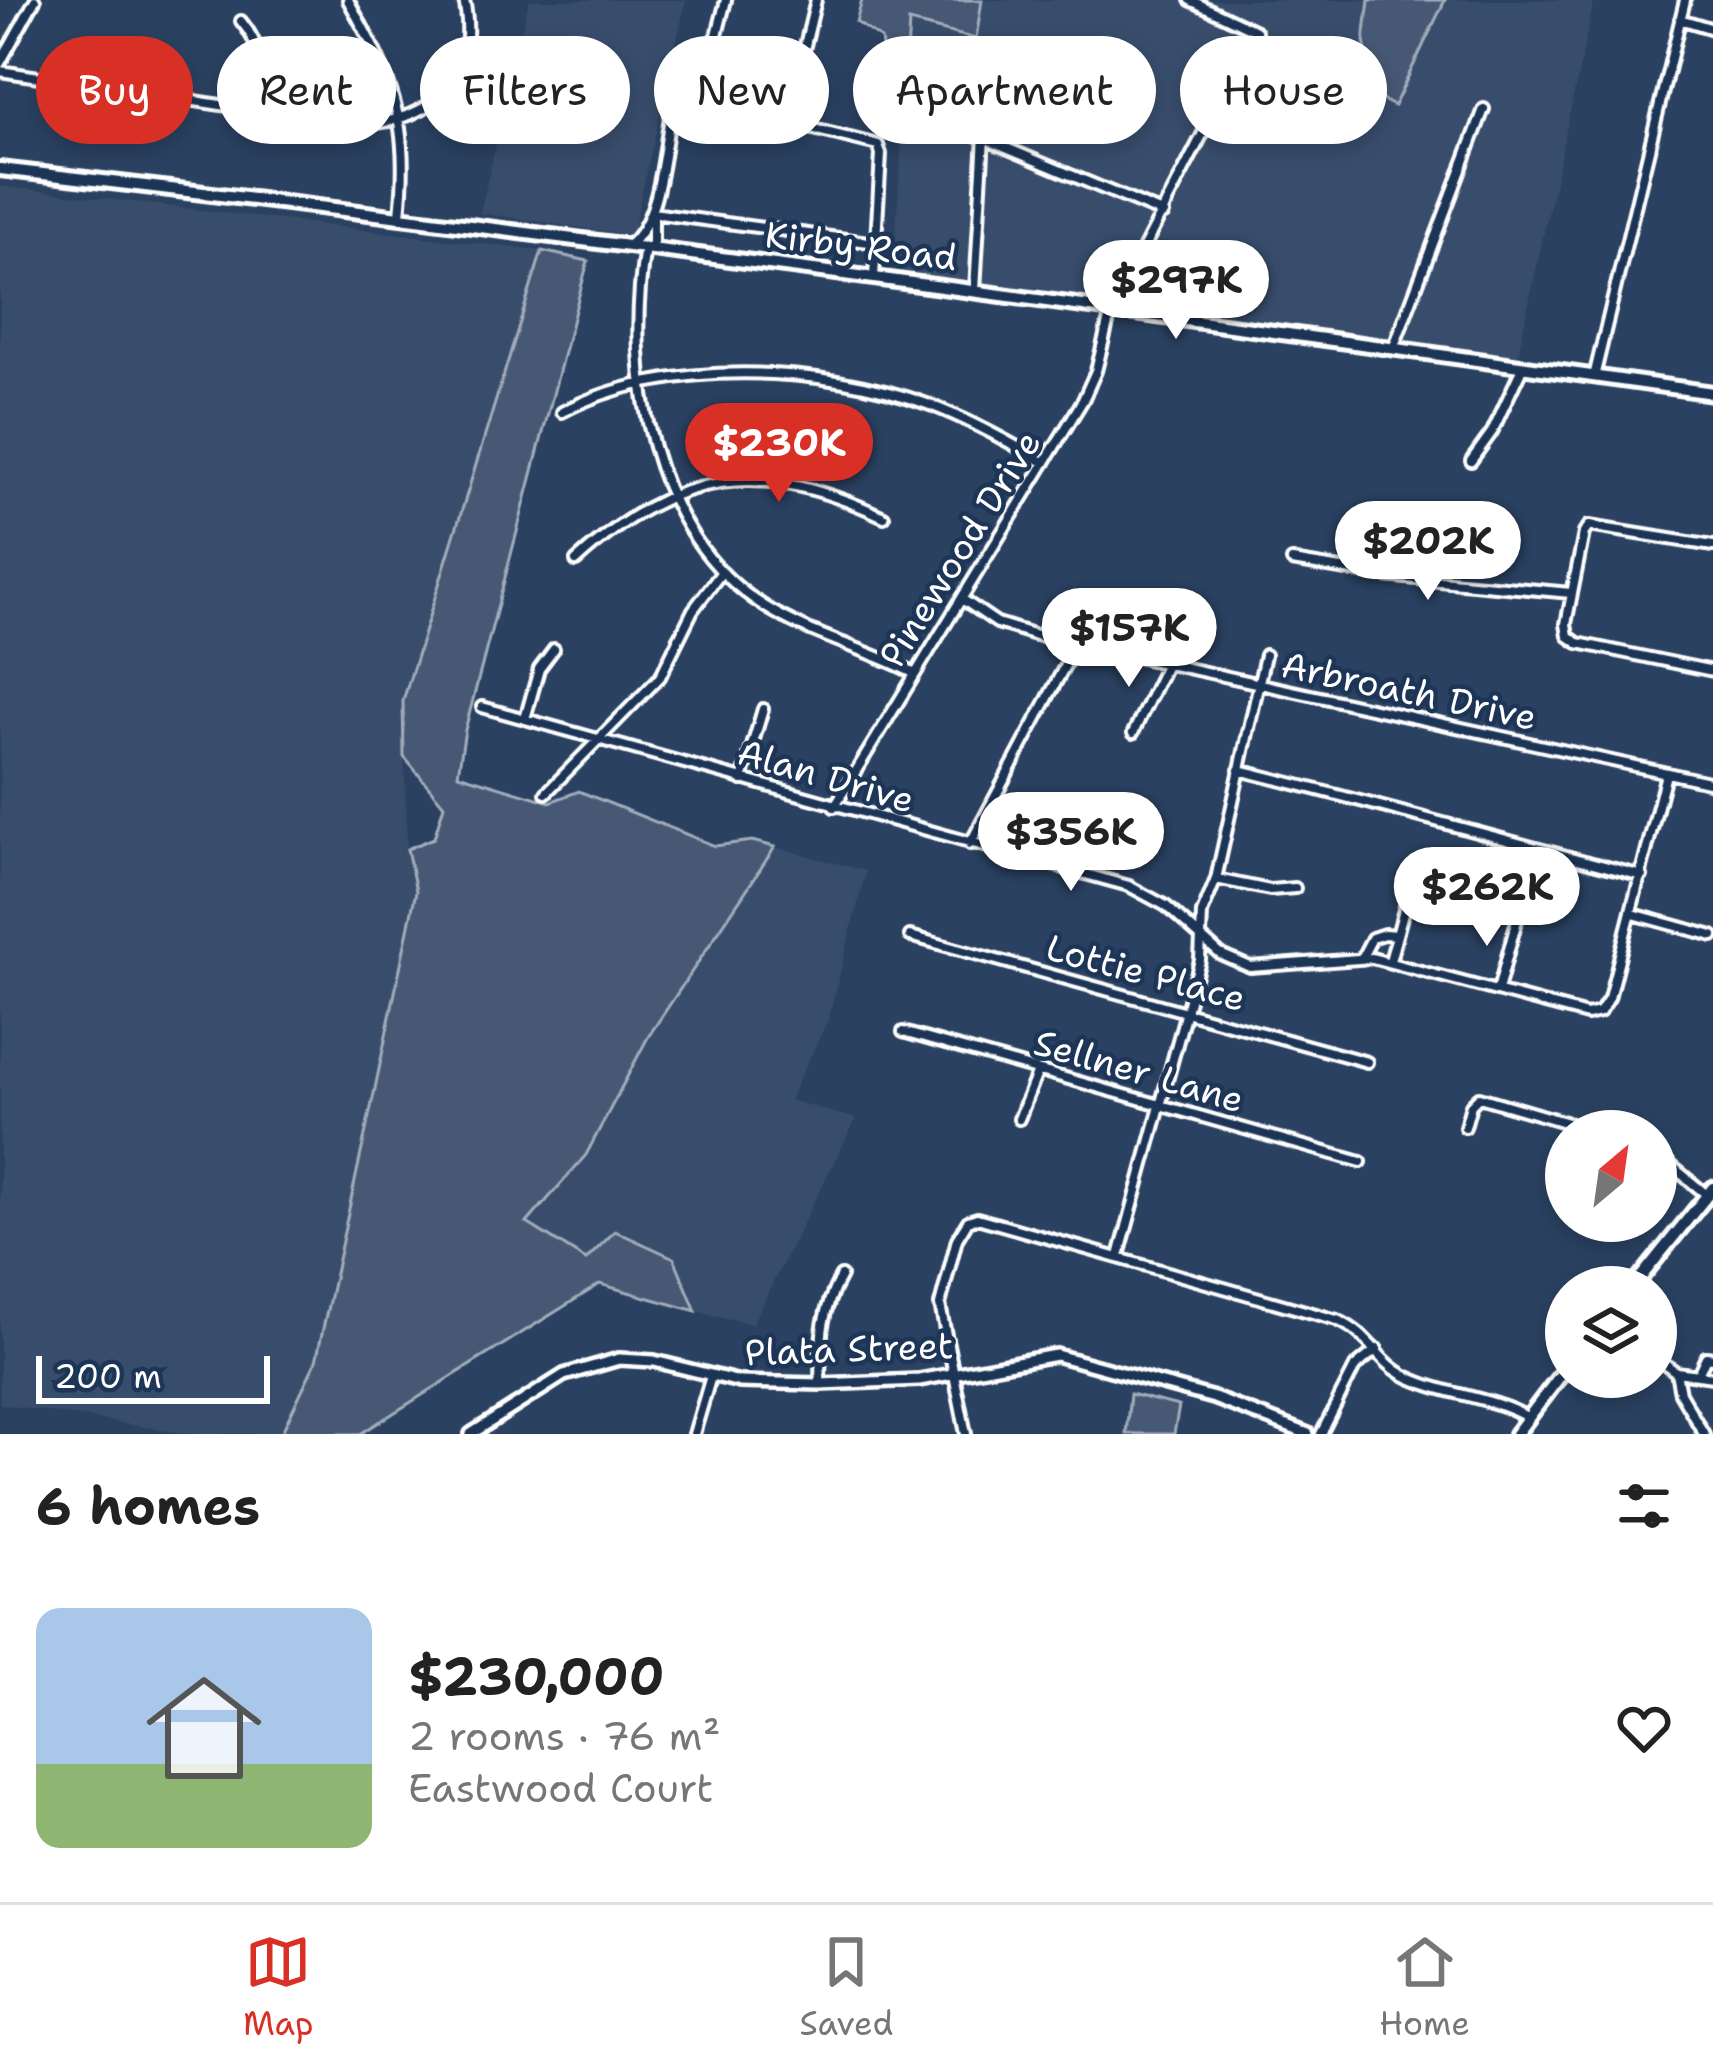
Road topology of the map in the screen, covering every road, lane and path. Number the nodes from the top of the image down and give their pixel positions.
1 (35, 0) edge
2 (348, 0) edge
3 (464, 0) edge
4 (726, 0) edge
5 (816, 0) edge
6 (1190, 0) edge
7 (1684, 0) edge
8 (1681, 20) junction
9 (241, 21) dead end
10 (1713, 29) edge
11 (253, 36) edge
12 (717, 36) edge
13 (807, 36) edge
14 (0, 67) edge
15 (217, 104) edge
16 (1484, 109) dead end
17 (401, 118) junction
18 (396, 120) edge
19 (829, 132) edge
20 (665, 144) edge
21 (981, 144) edge
22 (1002, 144) edge
23 (0, 169) edge
24 (652, 213) junction
25 (1164, 214) junction
26 (400, 215) junction
27 (876, 243) junction
28 (628, 246) junction
29 (649, 249) junction
30 (874, 278) junction
31 (975, 290) junction
32 (1111, 311) junction
33 (1393, 350) junction
34 (1522, 368) junction
35 (1594, 376) junction
36 (644, 382) junction
37 (1713, 393) edge
38 (562, 412) dead end
39 (1471, 461) dead end
40 (1045, 463) junction
41 (671, 497) junction
42 (884, 517) dead end
43 (1713, 547) edge
44 (575, 561) dead end
45 (1292, 561) dead end
46 (721, 573) junction
47 (1571, 593) junction
48 (962, 599) junction
49 (1076, 645) junction
50 (554, 649) dead end
51 (1265, 655) dead end
52 (1166, 665) junction
53 (1713, 671) edge
54 (915, 674) junction
55 (1258, 686) junction
56 (482, 707) dead end
57 (763, 709) dead end
58 (524, 719) junction
59 (1132, 733) dead end
60 (597, 740) junction
61 (1239, 770) junction
62 (1666, 774) junction
63 (742, 780) junction
64 (1713, 783) edge
65 (546, 793) dead end
66 (1108, 806) dead end
67 (834, 807) junction
68 (970, 844) junction
69 (1077, 873) junction
70 (1642, 877) junction
71 (1216, 879) junction
72 (1294, 888) dead end
73 (1409, 891) dead end
74 (1633, 914) junction
75 (1517, 920) dead end
76 (1397, 935) junction
77 (1713, 935) edge
78 (910, 936) dead end
79 (1202, 937) junction
80 (1362, 957) junction
81 (1390, 961) junction
82 (1498, 990) junction
83 (1185, 1012) junction
84 (903, 1032) dead end
85 (1367, 1062) dead end
86 (1038, 1071) junction
87 (1159, 1104) junction
88 (1545, 1116) edge
89 (1019, 1119) dead end
90 (1465, 1127) dead end
91 (1360, 1162) dead end
92 (1677, 1168) edge
93 (1710, 1192) edge
94 (1119, 1256) junction
95 (1650, 1266) edge
96 (841, 1276) dead end
97 (1377, 1349) junction
98 (1713, 1358) edge
99 (1677, 1372) edge
100 (1698, 1374) junction
101 (711, 1376) junction
102 (954, 1376) junction
103 (1713, 1377) edge
104 (1677, 1378) edge
105 (820, 1384) junction
106 (1545, 1395) edge
107 (1527, 1418) junction
108 (471, 1434) edge
109 (694, 1434) edge
110 (966, 1434) edge
111 (1308, 1434) edge
112 (1321, 1434) edge
113 (1516, 1434) edge
114 (1704, 1434) edge

1 - 14 street
2 - 17 street
3 - 17 street
4 - 12 street
5 - 13 street
6 - 25 street, Pinewood Drive
7 - 8 street
8 - 10 street
8 - 35 street
9 - 11 street
14 - 15 street
16 - 33 street
17 - 18 street
17 - 26 street
19 - 27 street
20 - 24 street
21 - 31 street
22 - 25 street
23 - 26 main road, Kirby Road
24 - 27 street
24 - 28 street
24 - 29 street
25 - 32 street, Pinewood Drive
26 - 28 main road, Kirby Road
27 - 30 street
28 - 29 main road, Kirby Road
29 - 30 main road, Kirby Road
29 - 36 street
30 - 31 main road, Kirby Road
31 - 32 main road, Kirby Road
32 - 33 main road, Kirby Road
32 - 40 street, Pinewood Drive
33 - 34 main road, Kirby Road
34 - 35 main road, Kirby Road
34 - 39 street
35 - 37 main road, Kirby Road
36 - 38 street
36 - 40 street
36 - 41 street
40 - 48 street, Pinewood Drive
41 - 42 street
41 - 44 street
41 - 46 street
43 - 47 street
45 - 47 street
46 - 54 street
46 - 60 street
47 - 53 street
48 - 49 street, Arbroath Drive
48 - 54 street, Pinewood Drive
49 - 52 street, Arbroath Drive
49 - 68 street
50 - 58 street
51 - 55 street
52 - 55 street, Arbroath Drive
52 - 59 street
54 - 67 street, Pinewood Drive
55 - 61 street
55 - 62 street, Arbroath Drive
56 - 58 street, Alan Drive
57 - 63 street
58 - 60 street, Alan Drive
60 - 63 street, Alan Drive
60 - 65 street
61 - 70 street
61 - 71 street
62 - 64 street, Arbroath Drive
62 - 70 street
63 - 67 street, Alan Drive
66 - 69 street
67 - 68 street, Alan Drive
68 - 69 street, Alan Drive
69 - 79 street, Alan Drive
70 - 74 street
71 - 72 street
71 - 79 street
73 - 76 street
74 - 77 street
74 - 82 street, Alan Drive
75 - 82 street
76 - 80 street
76 - 81 street
78 - 83 street, Lottie Place
79 - 80 street, Alan Drive
79 - 83 street
80 - 81 street, Alan Drive
81 - 82 street, Alan Drive
83 - 85 street, Lottie Place
83 - 87 street
84 - 86 street, Sellner Lane
86 - 87 street, Sellner Lane
86 - 89 street
87 - 91 street, Sellner Lane
87 - 94 street
88 - 90 street
92 - 93 street
93 - 95 main road
94 - 97 street
94 - 102 street
96 - 105 street
97 - 107 street
97 - 112 street
98 - 100 street
99 - 100 street
100 - 103 street
101 - 105 street, Plata Street
101 - 108 street, Plata Street
101 - 109 street
102 - 105 street, Plata Street
102 - 110 street
102 - 111 street, Plata Street
104 - 114 street
106 - 107 main road
107 - 113 main road

